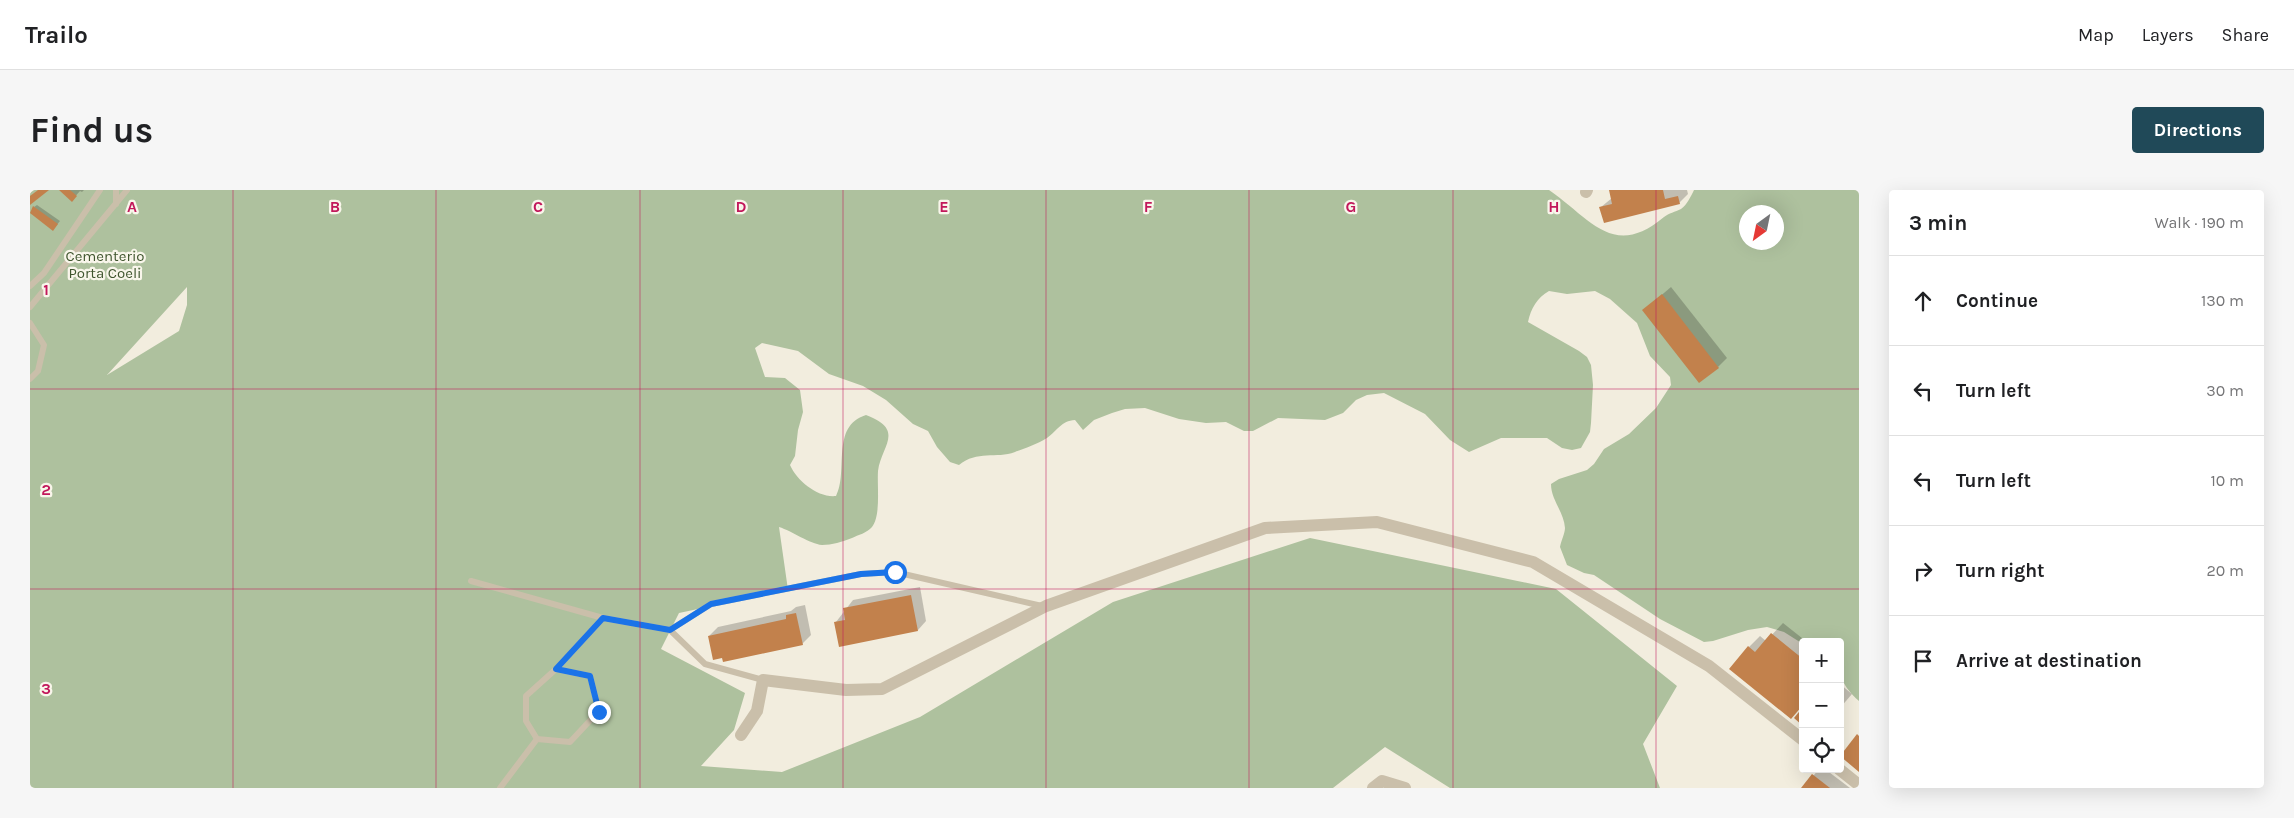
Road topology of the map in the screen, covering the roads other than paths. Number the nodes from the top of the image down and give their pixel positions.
1 (100, 190) edge
2 (116, 190) edge
3 (127, 190) edge
4 (116, 204) junction
5 (30, 286) edge
6 (30, 307) edge
7 (30, 323) edge
8 (30, 379) edge
9 (471, 581) dead end
10 (1046, 606) junction
11 (603, 618) junction
12 (670, 630) junction
13 (556, 669) junction
14 (763, 680) junction
15 (741, 735) dead end
16 (1799, 737) edge
17 (536, 739) junction
18 (1844, 772) edge
19 (1859, 785) edge
20 (500, 788) edge
21 (1373, 788) edge
22 (1405, 788) edge

1 - 5 lane
2 - 4 lane
3 - 4 lane
4 - 6 lane
7 - 8 lane
9 - 11 lane
10 - 12 lane
10 - 14 street
10 - 16 street
11 - 12 lane
11 - 13 lane
12 - 14 lane
13 - 17 lane
13 - 17 lane
14 - 15 street
17 - 20 lane
18 - 19 street
21 - 22 street

